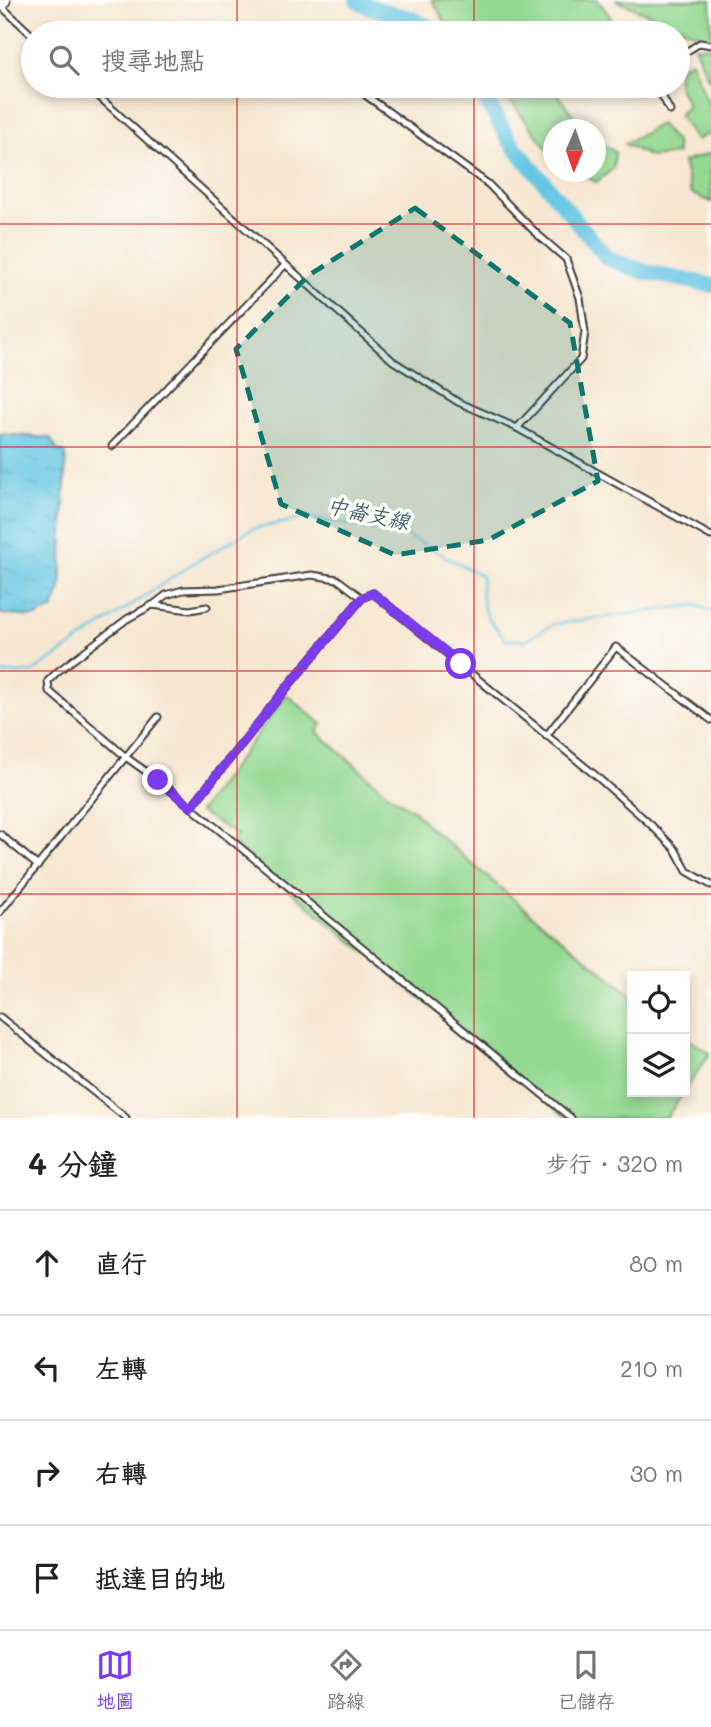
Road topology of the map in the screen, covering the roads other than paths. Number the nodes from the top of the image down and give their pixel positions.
1 (1, 2) edge
2 (21, 23) edge
3 (711, 45) edge
4 (690, 50) edge
5 (100, 98) edge
6 (370, 98) edge
7 (663, 98) edge
8 (670, 111) dead end
9 (285, 265) junction
10 (517, 428) junction
11 (112, 446) dead end
12 (711, 536) edge
13 (362, 598) junction
14 (152, 605) junction
15 (207, 607) dead end
16 (158, 717) dead end
17 (711, 720) edge
18 (546, 736) junction
19 (127, 758) junction
20 (191, 807) junction
21 (0, 834) edge
22 (38, 866) junction
23 (711, 885) edge
24 (0, 912) edge
25 (0, 1017) edge
26 (126, 1118) edge
27 (571, 1118) edge

1 - 2 lane
3 - 4 lane
5 - 9 lane
6 - 10 lane
7 - 8 lane
9 - 10 lane
9 - 11 lane
10 - 12 lane
13 - 14 lane
13 - 18 lane
13 - 20 lane
14 - 15 lane
14 - 19 lane
16 - 19 lane
17 - 18 lane
18 - 23 lane
19 - 20 lane
19 - 22 lane
20 - 27 lane
21 - 22 lane
22 - 24 lane
25 - 26 lane

